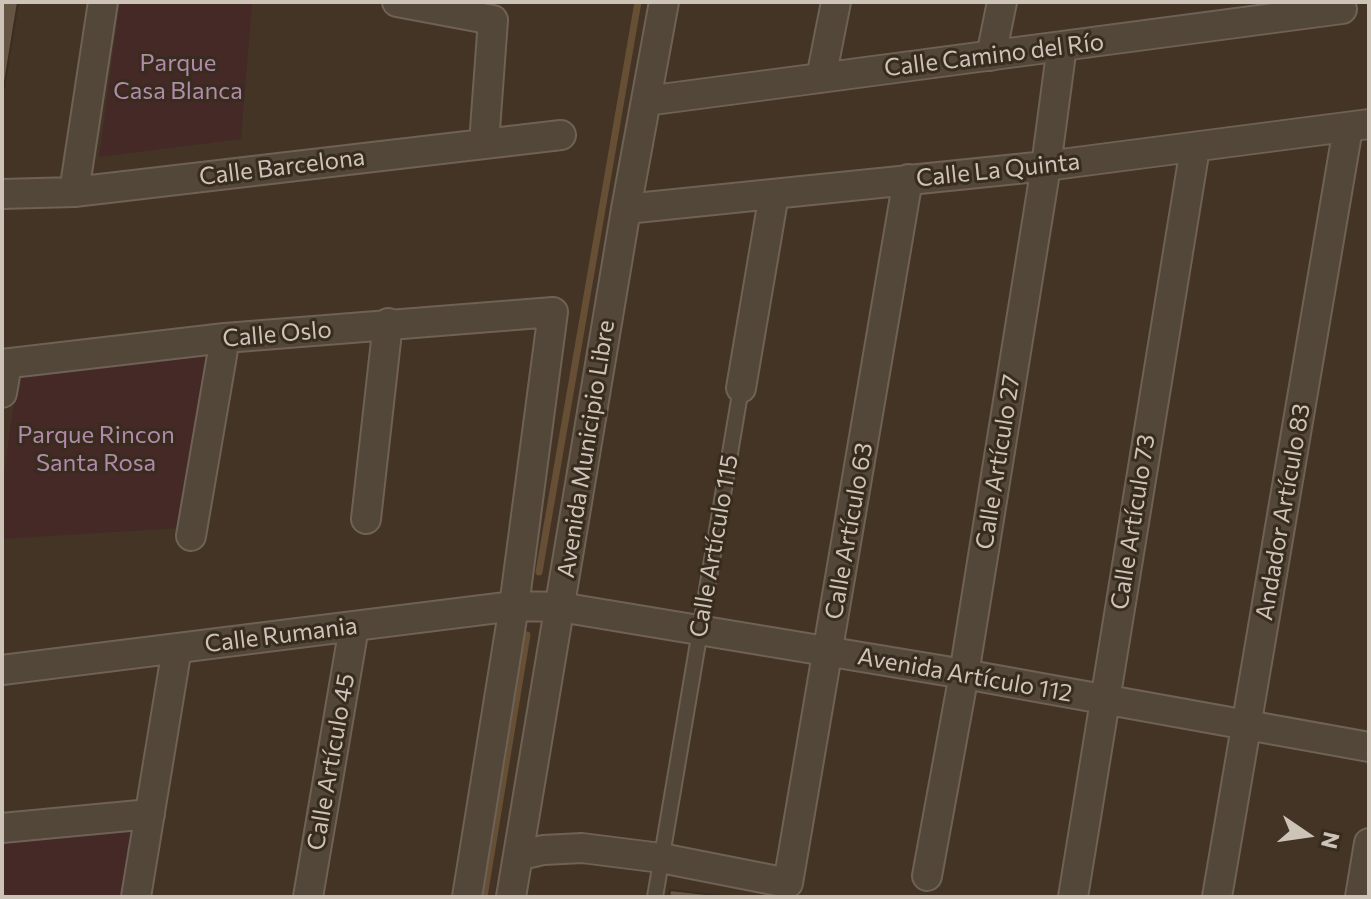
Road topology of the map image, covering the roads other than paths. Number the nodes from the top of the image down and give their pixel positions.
1 (103, 2) edge
2 (397, 2) edge
3 (664, 2) edge
4 (836, 2) edge
5 (1002, 2) edge
6 (1336, 6) edge
7 (1062, 46) junction
8 (991, 56) junction
9 (821, 78) junction
10 (646, 101) junction
11 (1359, 126) edge
12 (561, 135) dead end
13 (484, 143) junction
14 (1195, 148) junction
15 (1046, 166) junction
16 (908, 179) junction
17 (74, 192) junction
18 (2, 194) edge
19 (774, 194) junction
20 (626, 209) junction
21 (553, 312) joint
22 (388, 323) junction
23 (225, 338) junction
24 (4, 364) edge
25 (741, 388) joint
26 (2, 393) edge
27 (366, 519) dead end
28 (191, 536) dead end
29 (514, 606) junction
30 (560, 607) junction
31 (354, 627) junction
32 (700, 630) junction
33 (177, 648) junction
34 (828, 651) junction
35 (2, 670) edge
36 (964, 674) junction
37 (1105, 699) junction
38 (1247, 724) junction
39 (1369, 747) edge
40 (150, 814) junction
41 (2, 828) edge
42 (1369, 843) edge
43 (518, 856) junction
44 (661, 858) junction
45 (927, 876) dead end
46 (136, 897) edge
47 (308, 897) edge
48 (467, 897) edge
49 (511, 897) edge
50 (655, 897) edge
51 (1073, 897) edge
52 (1217, 897) edge
53 (1360, 897) edge

1 - 17 street
2 - 13 street
3 - 10 street, Avenida Municipio Libre
4 - 9 street
5 - 8 street
6 - 7 street, Calle Camino del Río
7 - 8 street, Calle Camino del Río
7 - 15 street, Calle Artículo 27
8 - 9 street, Calle Camino del Río
9 - 10 street, Calle Camino del Río
10 - 20 street, Avenida Municipio Libre
11 - 14 street, Calle La Quinta
11 - 38 street, Andador Artículo 83
12 - 13 street, Calle Barcelona
13 - 17 street, Calle Barcelona
14 - 15 street, Calle La Quinta
14 - 37 street, Calle Artículo 73
15 - 16 street, Calle La Quinta
15 - 36 street, Calle Artículo 27
16 - 19 street, Calle La Quinta
16 - 34 street, Calle Artículo 63
17 - 18 street, Calle Barcelona
19 - 20 street, Calle La Quinta
19 - 25 street, Calle Artículo 115
20 - 30 street, Avenida Municipio Libre
21 - 22 street, Calle Oslo
21 - 29 street, Avenida Municipio Libre
22 - 23 street, Calle Oslo
22 - 27 street
23 - 24 street, Calle Oslo
23 - 28 street
24 - 26 street
25 - 32 lane, Calle Artículo 115
29 - 30 street, Calle Rumania
29 - 31 street, Calle Rumania
29 - 48 street, Avenida Municipio Libre
30 - 32 street, Avenida Artículo 112
30 - 43 street, Avenida Municipio Libre
31 - 33 street, Calle Rumania
31 - 47 street, Calle Artículo 45
32 - 34 street, Avenida Artículo 112
32 - 44 lane, Calle Artículo 115
33 - 35 street, Calle Rumania
33 - 40 street
34 - 36 street, Avenida Artículo 112
34 - 44 street, Calle Artículo 63
36 - 37 street, Avenida Artículo 112
36 - 45 street, Calle Artículo 27
37 - 38 street, Avenida Artículo 112
37 - 51 street, Calle Artículo 73
38 - 39 street, Avenida Artículo 112
38 - 52 street, Andador Artículo 83
40 - 41 street
40 - 46 street
42 - 53 street
43 - 44 street
43 - 49 street, Avenida Municipio Libre
44 - 50 lane, Calle Artículo 115

